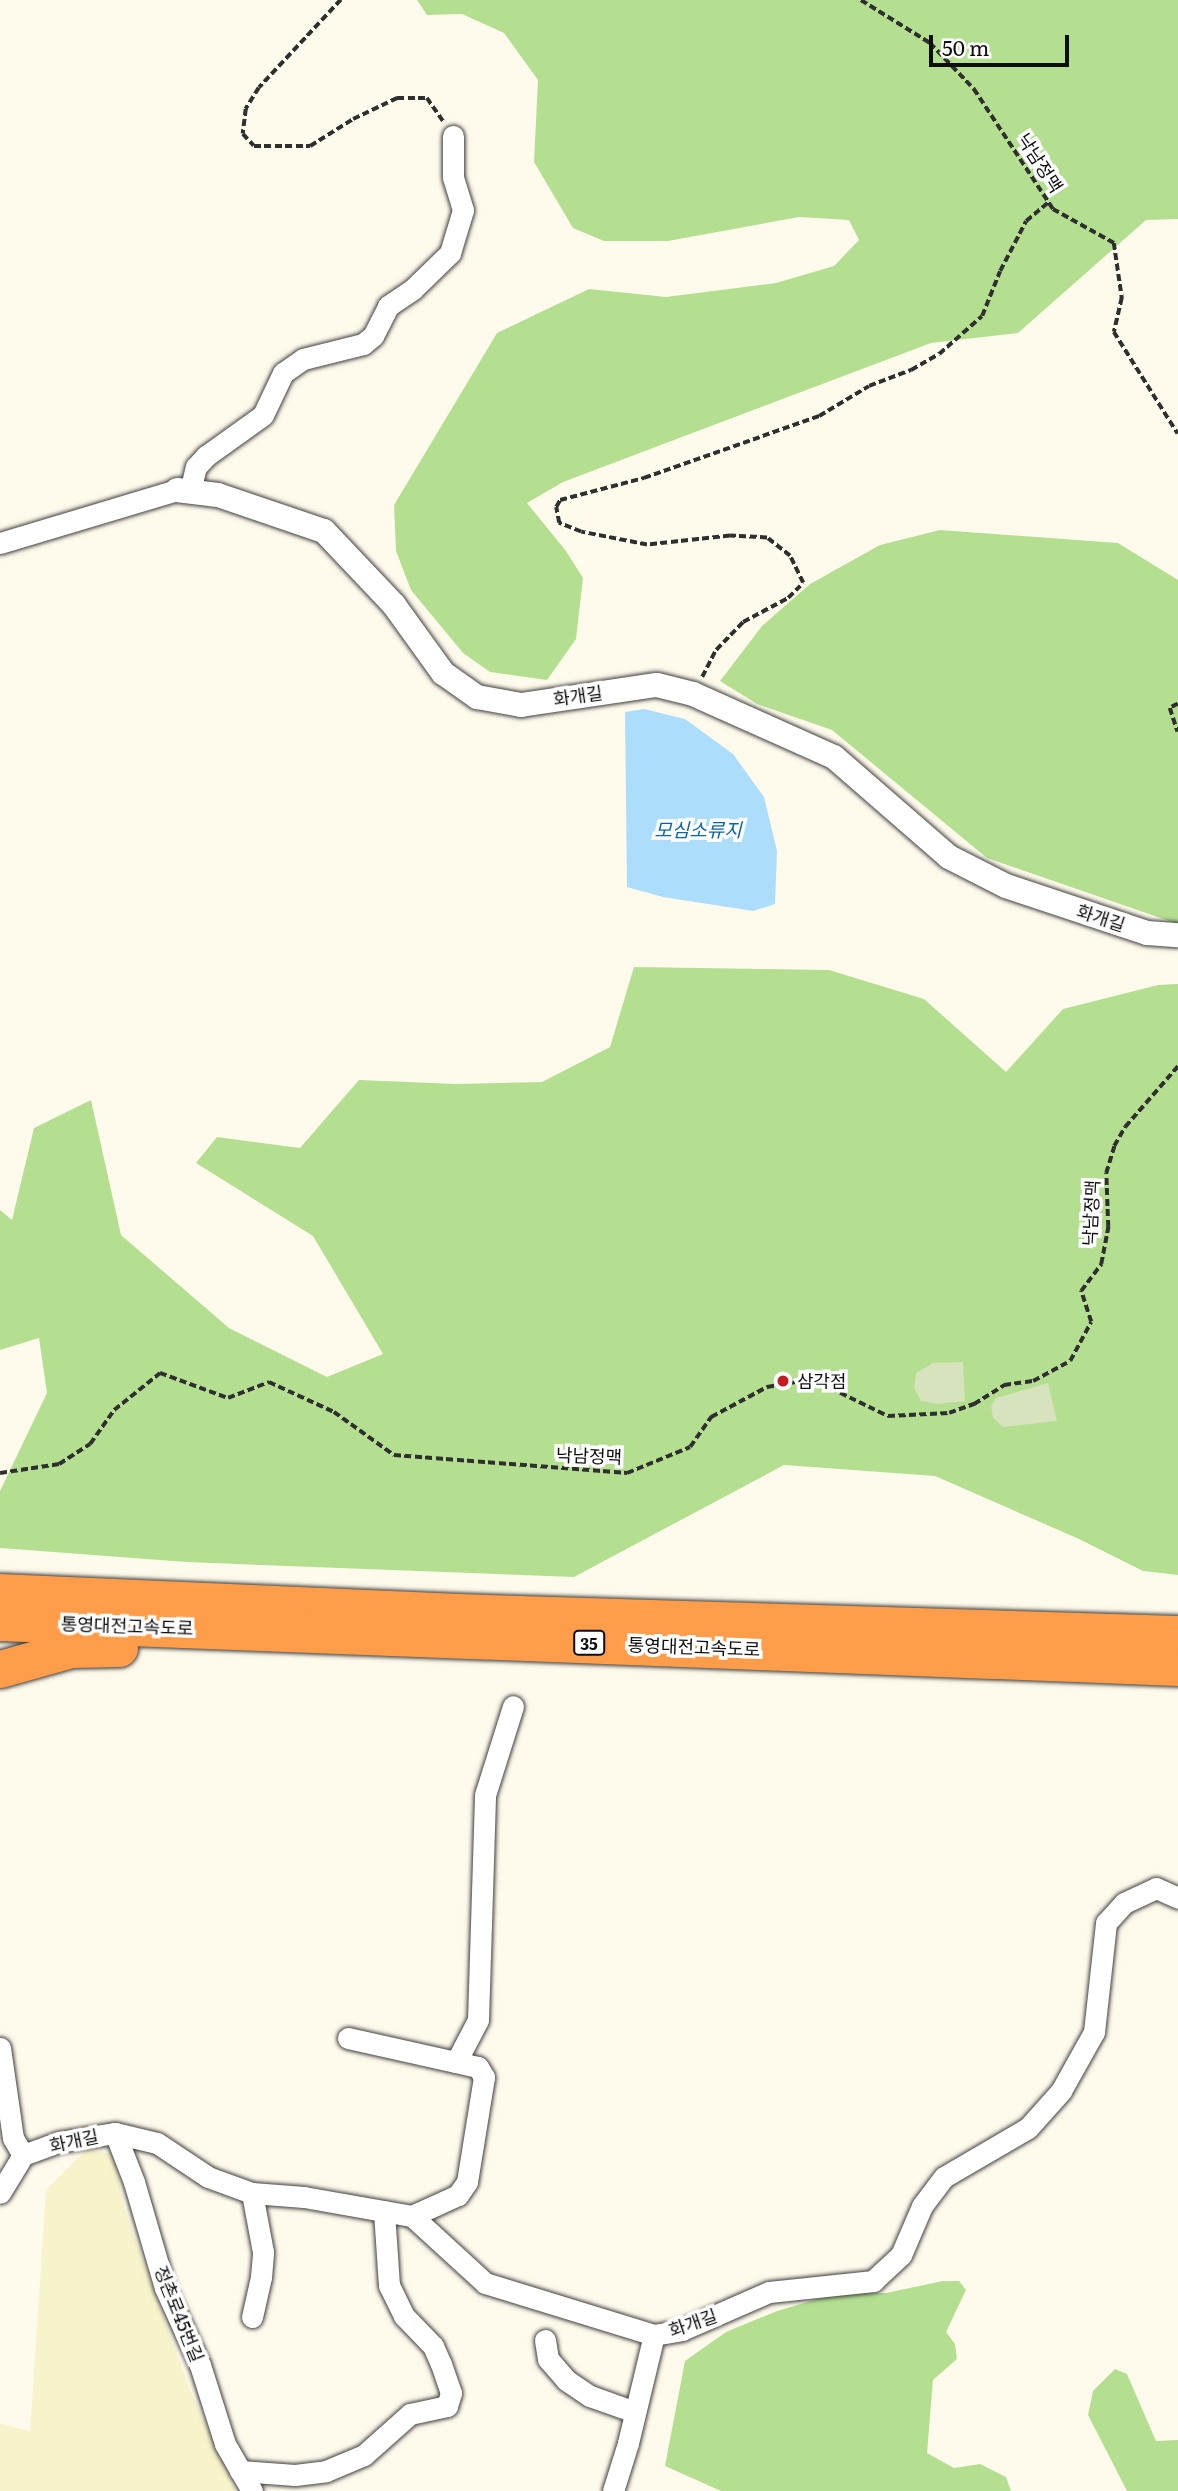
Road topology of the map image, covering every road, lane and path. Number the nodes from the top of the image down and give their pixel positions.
1 (341, 0) edge
2 (862, 0) edge
3 (453, 136) joint
4 (1049, 202) junction
5 (1178, 434) edge
6 (184, 491) junction
7 (0, 543) edge
8 (693, 694) junction
9 (1178, 704) edge
10 (1178, 732) edge
11 (1178, 935) edge
12 (1178, 1066) edge
13 (0, 1473) edge
14 (0, 1586) edge
15 (0, 1592) edge
16 (61, 1594) junction
17 (0, 1622) edge
18 (1178, 1634) edge
19 (550, 1641) junction
20 (1178, 1667) edge
21 (0, 1669) edge
22 (513, 1706) dead end
23 (1178, 1898) edge
24 (348, 2039) dead end
25 (0, 2048) edge
26 (457, 2062) junction
27 (115, 2133) junction
28 (23, 2155) junction
29 (0, 2193) edge
30 (252, 2193) junction
31 (384, 2211) junction
32 (412, 2216) junction
33 (252, 2317) dead end
34 (654, 2335) junction
35 (545, 2340) dead end
36 (635, 2412) junction
37 (240, 2471) junction
38 (252, 2491) edge
39 (612, 2491) edge

1 - 3 path
2 - 4 path, 낙남정맥
3 - 6 street
4 - 5 path, 낙남정맥
4 - 8 path
6 - 7 street, 화개길
6 - 8 street, 화개길
8 - 11 street, 화개길
9 - 10 path
12 - 13 path, 낙남정맥
14 - 16 highway
15 - 16 highway, 통영대전고속도로 / 35
16 - 18 highway, 통영대전고속도로 / 35
17 - 19 highway, 통영대전고속도로 / 35
19 - 20 highway, 통영대전고속도로 / 35
19 - 21 highway
22 - 26 street
23 - 34 street, 화개길
24 - 26 street
25 - 28 street
26 - 32 street
27 - 28 street, 화개길
27 - 30 street, 화개길
27 - 37 street, 정촌로45번길
28 - 29 street
30 - 31 street, 화개길
30 - 33 street
31 - 32 street, 화개길
31 - 37 street
32 - 34 street, 화개길
34 - 36 street
35 - 36 street
36 - 39 street
37 - 38 street, 정촌로45번길

